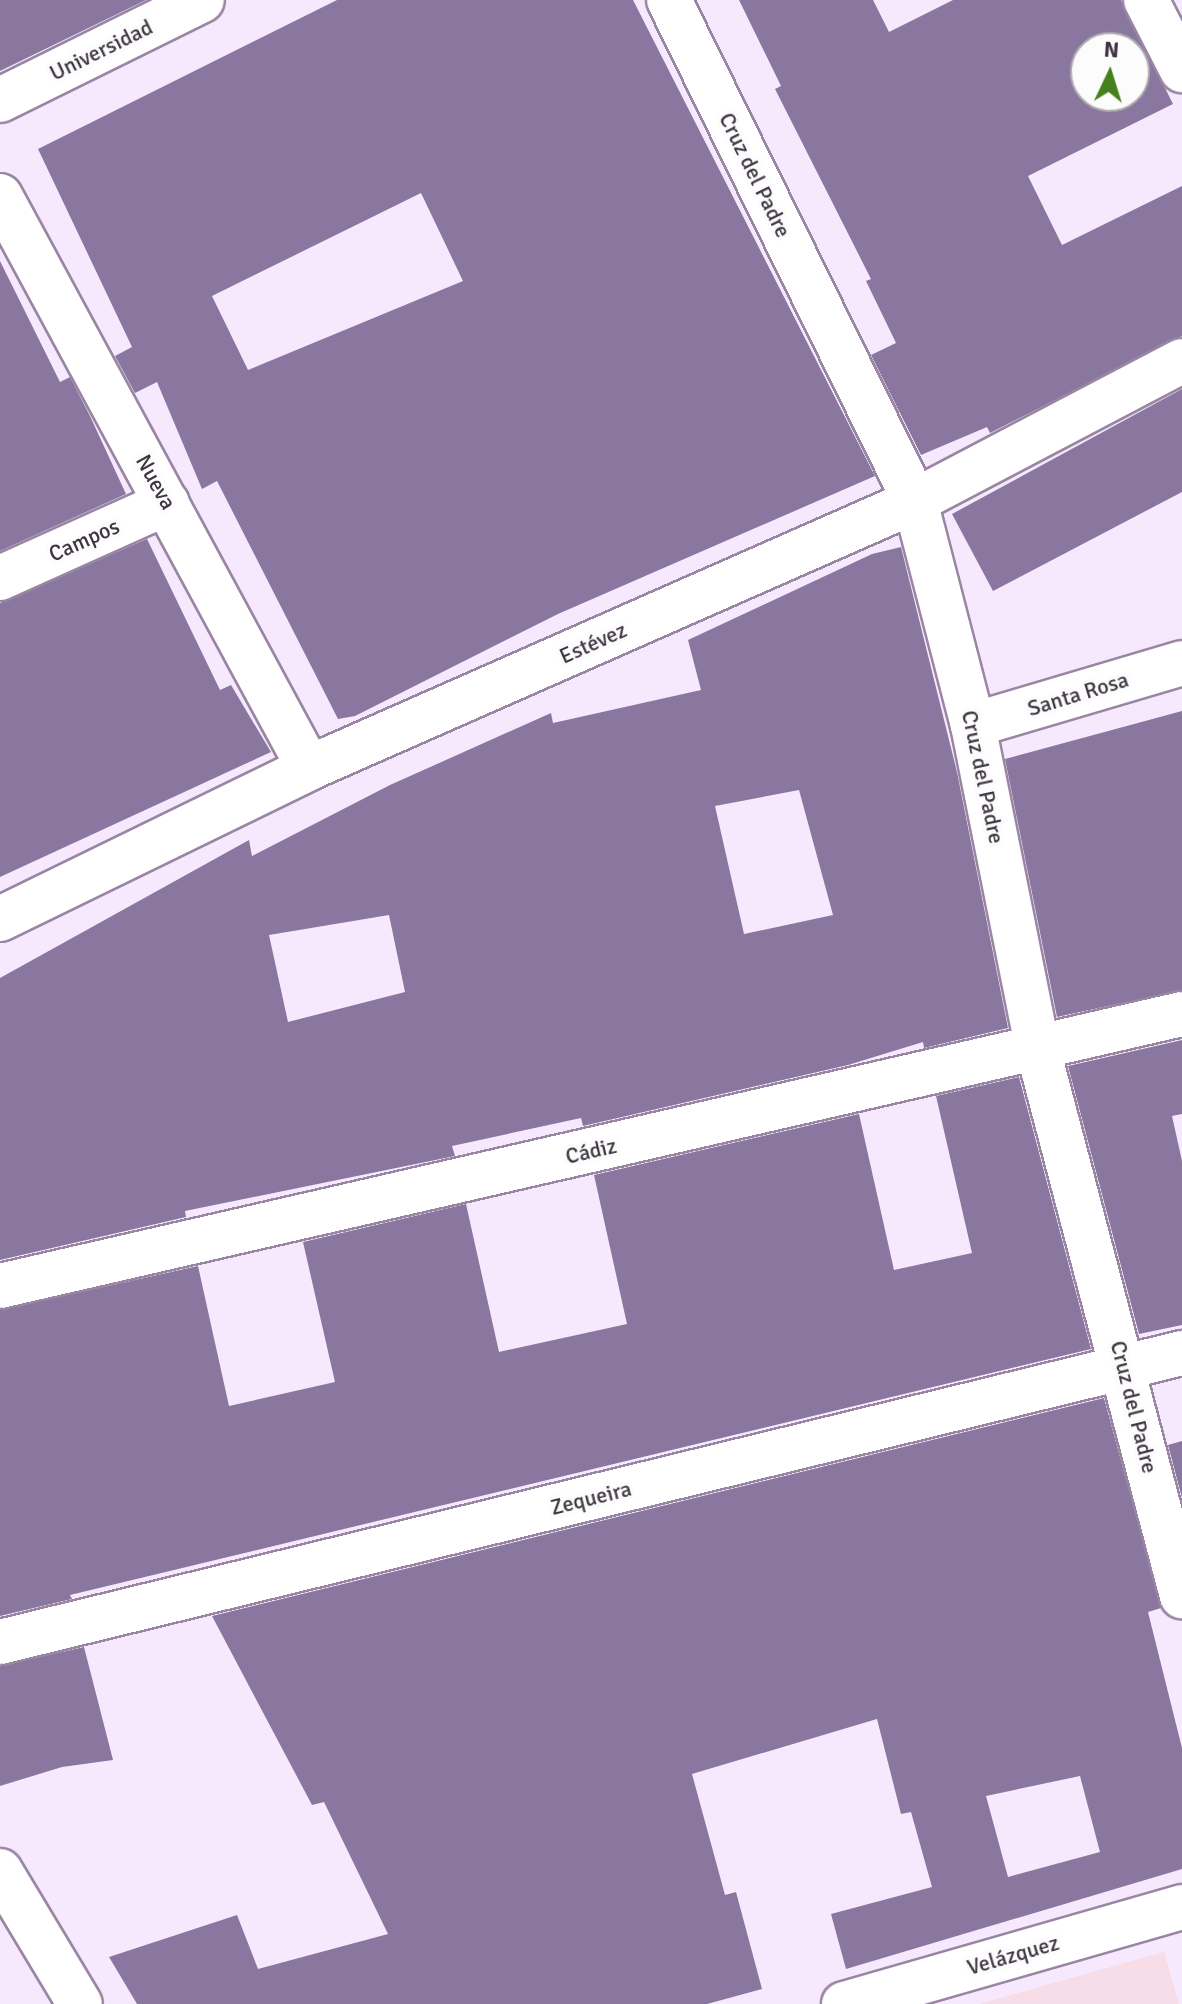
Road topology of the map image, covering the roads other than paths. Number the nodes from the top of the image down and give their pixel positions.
1 (202, 0) edge
2 (669, 0) edge
3 (1146, 0) edge
4 (1182, 70) edge
5 (0, 100) edge
6 (0, 196) edge
7 (1182, 361) edge
8 (915, 501) junction
9 (167, 503) junction
10 (0, 578) edge
11 (1182, 663) edge
12 (973, 725) junction
13 (309, 768) junction
14 (0, 919) edge
15 (1182, 1014) edge
16 (1038, 1050) junction
17 (0, 1286) edge
18 (1182, 1353) edge
19 (1125, 1368) junction
20 (1182, 1596) edge
21 (0, 1642) edge
22 (0, 1871) edge
23 (1182, 1907) edge
24 (80, 2004) edge
25 (844, 2004) edge

1 - 5 street, Universidad
2 - 8 street, Cruz del Padre
3 - 4 street
6 - 9 street, Nueva
7 - 8 street, Estévez
8 - 12 street, Cruz del Padre
8 - 13 street, Estévez
9 - 10 street, Campos
9 - 13 street, Nueva
11 - 12 street, Santa Rosa
12 - 16 street, Cruz del Padre
13 - 14 street, Estévez
15 - 16 street, Cádiz
16 - 17 street, Cádiz
16 - 19 street, Cruz del Padre
18 - 19 street, Zequeira
19 - 20 street, Cruz del Padre
19 - 21 street, Zequeira
22 - 24 street
23 - 25 street, Velázquez

